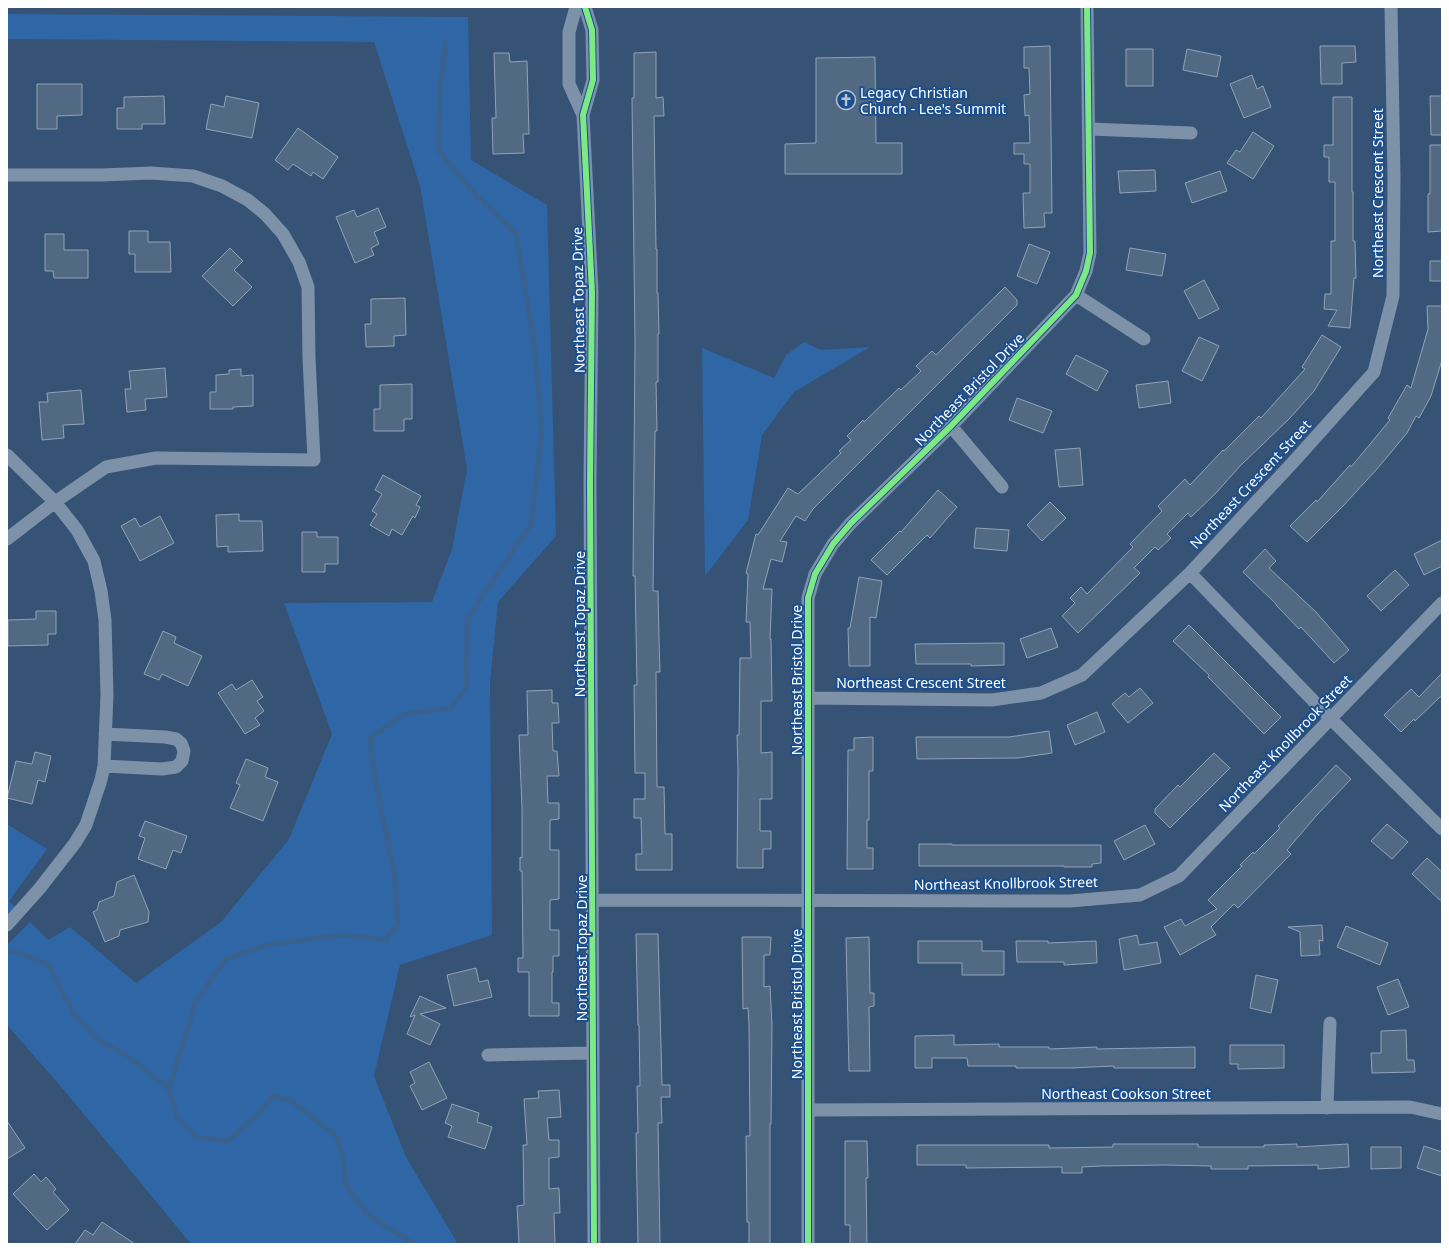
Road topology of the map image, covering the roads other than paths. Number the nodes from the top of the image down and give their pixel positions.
1 (576, 7) edge
2 (585, 7) edge
3 (1087, 7) edge
4 (1391, 7) edge
5 (583, 115) junction
6 (1089, 129) junction
7 (1191, 133) dead end
8 (7, 175) edge
9 (1076, 295) junction
10 (1144, 339) dead end
11 (952, 426) junction
12 (7, 455) edge
13 (1002, 487) dead end
14 (55, 502) junction
15 (7, 539) edge
16 (1190, 573) junction
17 (1442, 603) edge
18 (808, 698) junction
19 (1330, 718) junction
20 (105, 734) junction
21 (104, 766) junction
22 (1442, 829) edge
23 (593, 900) junction
24 (807, 900) junction
25 (7, 925) edge
26 (1330, 1023) dead end
27 (594, 1053) junction
28 (488, 1055) dead end
29 (1327, 1108) junction
30 (809, 1110) junction
31 (1442, 1114) edge
32 (594, 1244) edge
33 (808, 1244) edge

1 - 5 street, Northeast Topaz Drive
2 - 5 street, Northeast Topaz Drive
3 - 6 street, Northeast Bristol Drive
4 - 16 street, Northeast Crescent Street
5 - 23 street, Northeast Topaz Drive
6 - 7 street
6 - 9 street, Northeast Bristol Drive
8 - 14 street
9 - 10 street
9 - 11 street, Northeast Bristol Drive
11 - 13 street
11 - 18 street, Northeast Bristol Drive
12 - 14 street
14 - 15 street
14 - 20 street
16 - 18 street, Northeast Crescent Street
16 - 19 street
17 - 19 street, Northeast Knollbrook Street
18 - 24 street, Northeast Bristol Drive
19 - 22 street
19 - 24 street, Northeast Knollbrook Street
20 - 21 street
20 - 21 street
21 - 25 street
23 - 24 street, Northeast Knollbrook Street
23 - 27 street, Northeast Topaz Drive
24 - 30 street, Northeast Bristol Drive
26 - 29 street
27 - 28 street
27 - 32 street, Northeast Topaz Drive
29 - 30 street, Northeast Cookson Street
29 - 31 street, Northeast Cookson Street
30 - 33 street, Northeast Bristol Drive

